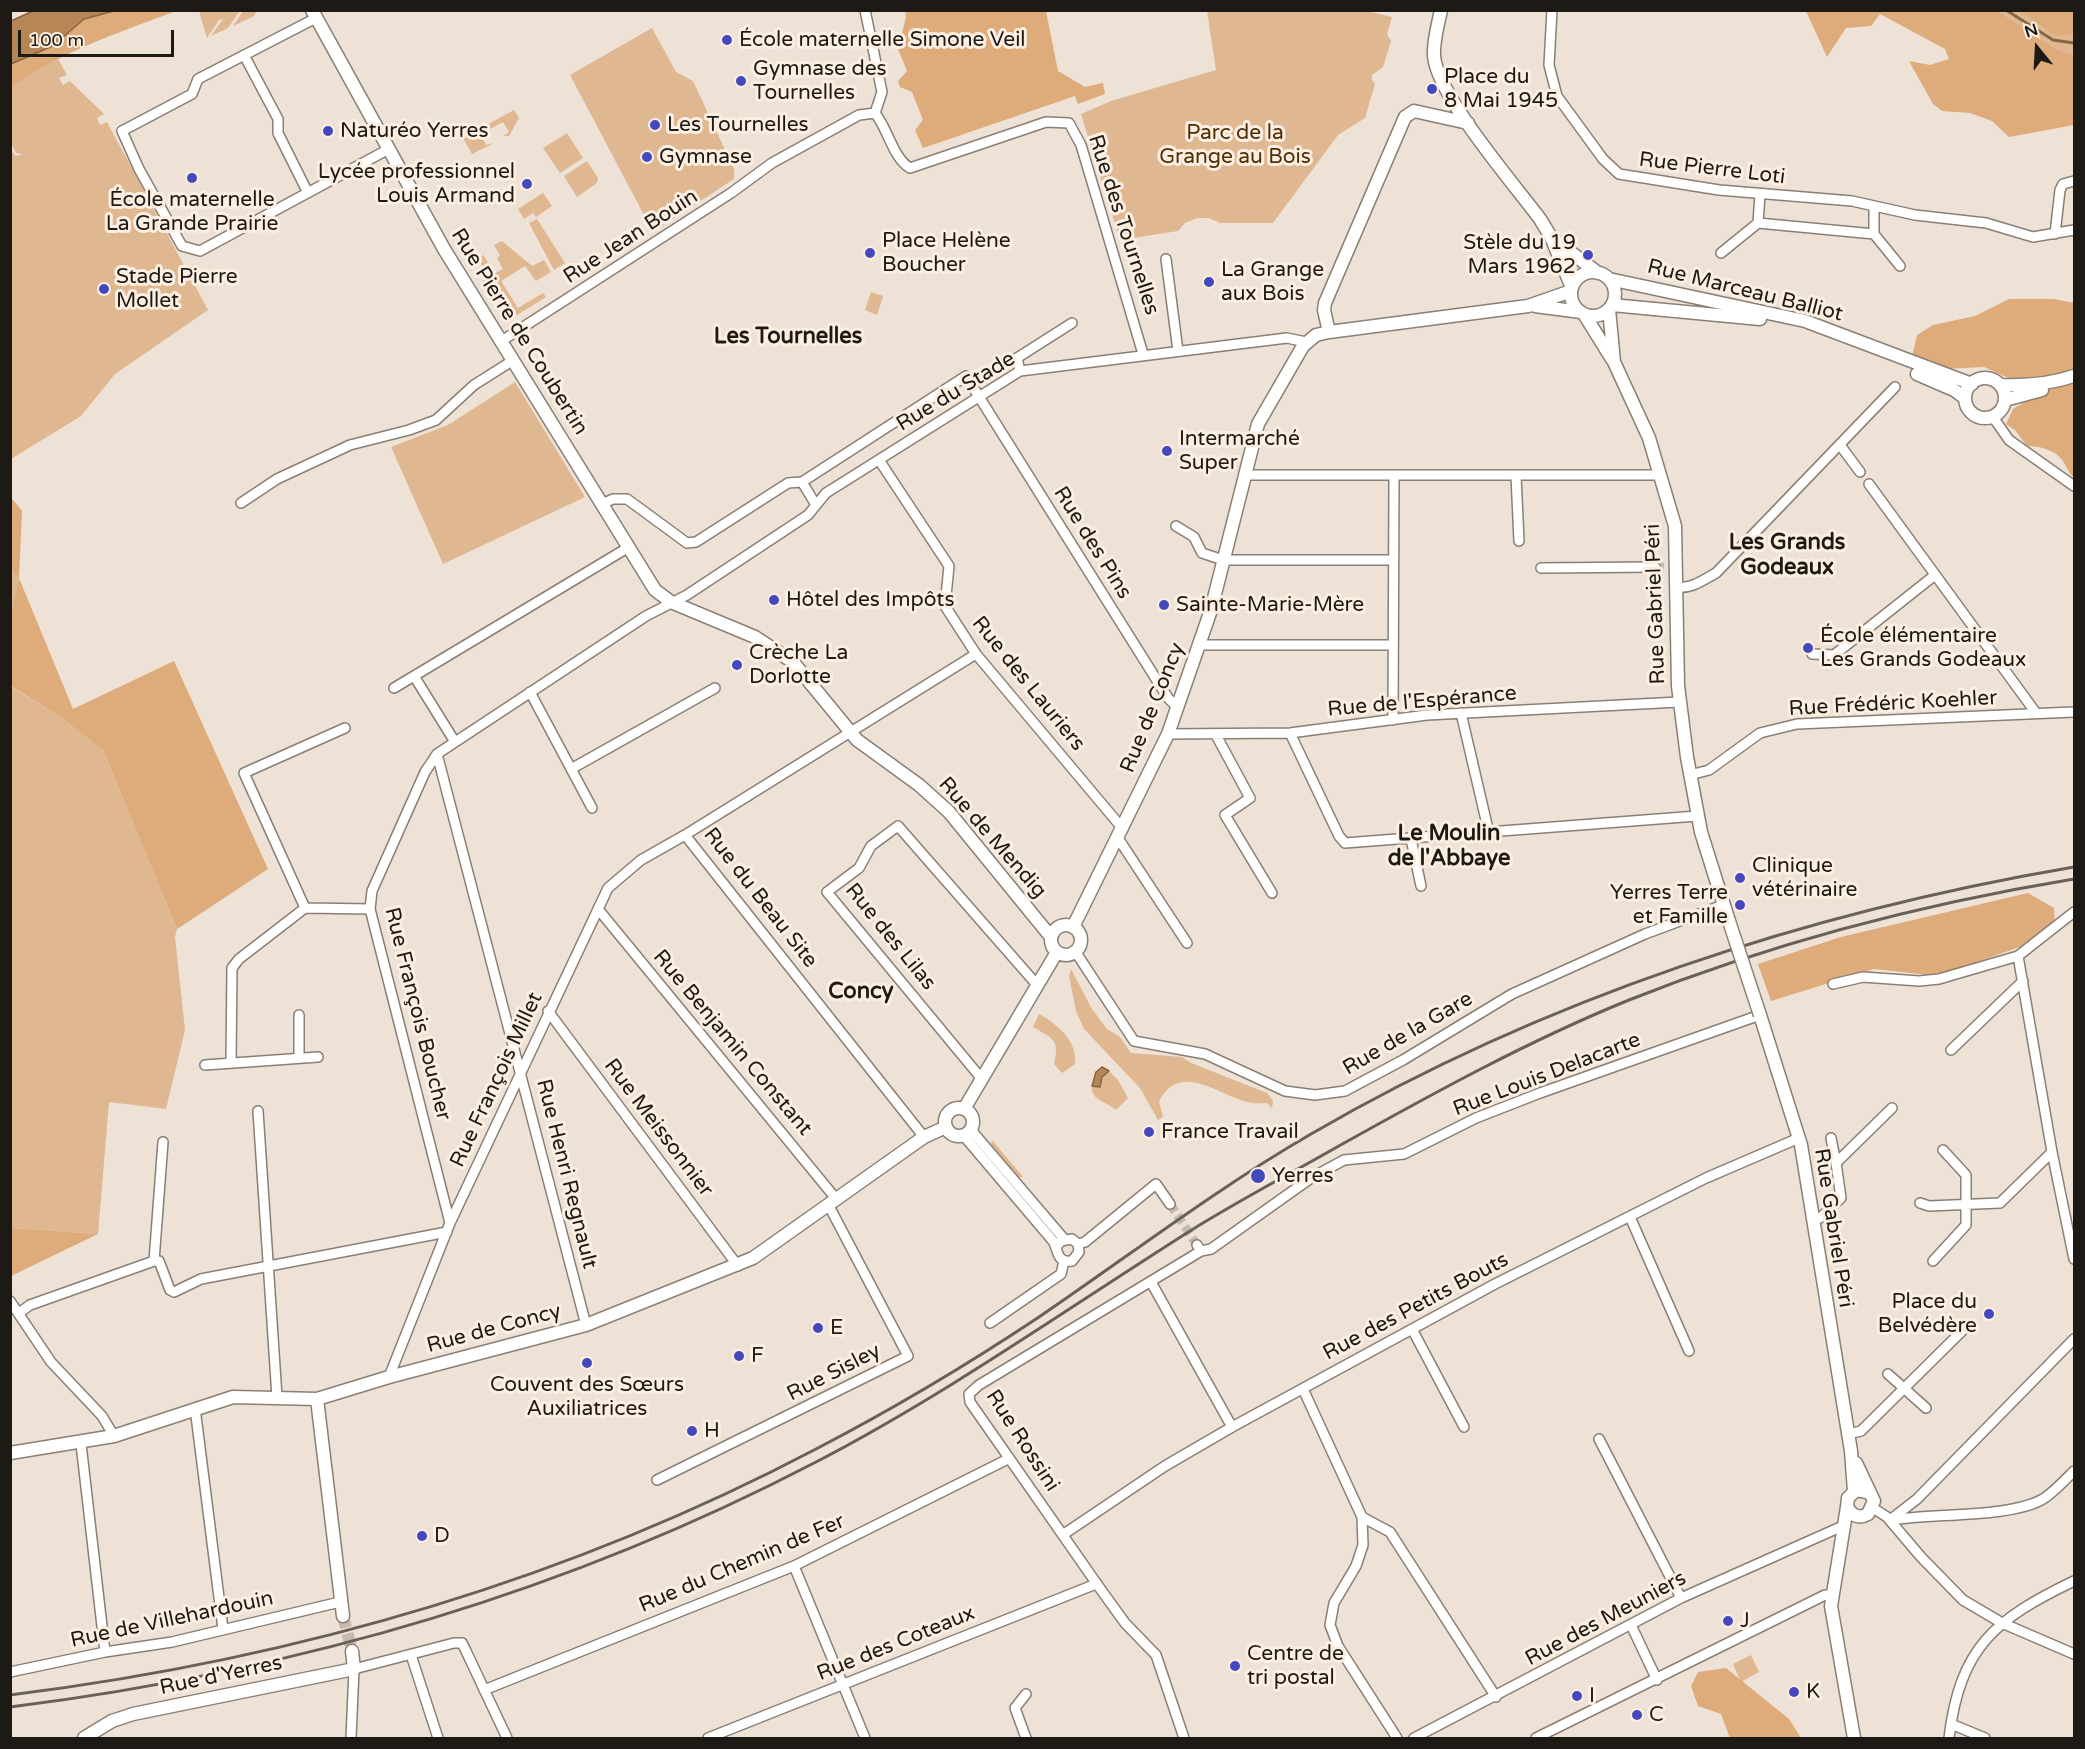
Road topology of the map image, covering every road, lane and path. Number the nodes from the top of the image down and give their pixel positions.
1 (865, 10) edge
2 (1441, 10) edge
3 (1552, 10) edge
4 (314, 14) edge
5 (244, 55) junction
6 (875, 113) junction
7 (1468, 123) junction
8 (387, 150) junction
9 (2074, 180) edge
10 (307, 191) junction
11 (1760, 194) junction
12 (1874, 206) junction
13 (1758, 223) junction
14 (2074, 230) edge
15 (1874, 234) junction
16 (2055, 234) junction
17 (1551, 237) junction
18 (1721, 253) dead end
19 (1166, 259) dead end
20 (1900, 266) dead end
21 (1603, 276) junction
22 (1571, 290) junction
23 (1528, 306) junction
24 (1610, 307) junction
25 (1582, 313) junction
26 (1072, 323) dead end
27 (1317, 336) junction
28 (500, 342) junction
29 (1178, 351) junction
30 (1143, 354) junction
31 (512, 361) junction
32 (1614, 362) junction
33 (1020, 371) junction
34 (2074, 376) edge
35 (2074, 382) edge
36 (1971, 384) junction
37 (2000, 385) junction
38 (1895, 387) dead end
39 (979, 396) junction
40 (1965, 399) junction
41 (2005, 400) junction
42 (1993, 417) junction
43 (1840, 445) junction
44 (879, 460) junction
45 (1860, 472) dead end
46 (1245, 475) junction
47 (1516, 476) junction
48 (1661, 476) junction
49 (1394, 477) junction
50 (802, 482) junction
51 (1869, 484) dead end
52 (2074, 486) edge
53 (241, 502) dead end
54 (602, 504) junction
55 (816, 505) junction
56 (1176, 526) dead end
57 (1519, 541) dead end
58 (629, 547) junction
59 (1223, 560) junction
60 (1393, 560) junction
61 (1655, 567) tunnel mouth
62 (1541, 568) dead end
63 (1935, 575) junction
64 (1677, 587) junction
65 (671, 602) junction
66 (1200, 645) junction
67 (1393, 645) junction
68 (976, 654) junction
69 (1812, 654) dead end
70 (414, 676) junction
71 (394, 688) dead end
72 (715, 688) dead end
73 (530, 692) junction
74 (1679, 702) junction
75 (1177, 707) junction
76 (2074, 712) edge
77 (1461, 713) junction
78 (2036, 713) junction
79 (1393, 720) junction
80 (345, 728) dead end
81 (851, 732) junction
82 (1290, 733) junction
83 (1168, 734) junction
84 (1215, 735) junction
85 (455, 742) junction
86 (437, 754) junction
87 (572, 770) junction
88 (1690, 776) junction
89 (592, 808) dead end
90 (1697, 816) junction
91 (1120, 833) junction
92 (1489, 833) junction
93 (686, 835) junction
94 (1410, 839) junction
95 (1421, 886) dead end
96 (1272, 893) dead end
97 (1723, 904) junction
98 (305, 908) junction
99 (370, 909) junction
100 (598, 909) junction
101 (2074, 912) edge
102 (1073, 927) junction
103 (1051, 937) junction
104 (1187, 943) dead end
105 (1075, 951) junction
106 (1057, 952) junction
107 (2018, 956) junction
108 (2023, 981) junction
109 (1833, 984) dead end
110 (1038, 986) junction
111 (548, 1011) junction
112 (299, 1015) dead end
113 (1760, 1015) junction
114 (1951, 1050) dead end
115 (318, 1057) dead end
116 (299, 1058) junction
117 (231, 1063) junction
118 (205, 1065) dead end
119 (522, 1074) junction
120 (981, 1078) junction
121 (1892, 1108) dead end
122 (964, 1109) junction
123 (258, 1111) dead end
124 (946, 1127) junction
125 (968, 1133) junction
126 (924, 1137) junction
127 (1798, 1137) junction
128 (1831, 1138) dead end
129 (163, 1142) dead end
130 (1943, 1150) dead end
131 (2052, 1152) junction
132 (1836, 1163) junction
133 (833, 1203) junction
134 (1920, 1203) dead end
135 (1170, 1204) tunnel mouth
136 (1967, 1205) junction
137 (1630, 1216) junction
138 (1812, 1220) junction
139 (449, 1227) junction
140 (1064, 1239) junction
141 (1078, 1244) junction
142 (1056, 1247) junction
143 (1199, 1248) joint
144 (2074, 1259) edge
145 (1064, 1261) junction
146 (1933, 1261) dead end
147 (154, 1262) junction
148 (738, 1266) junction
149 (270, 1267) junction
150 (1151, 1282) junction
151 (10, 1301) edge
152 (19, 1313) junction
153 (990, 1323) dead end
154 (586, 1325) junction
155 (1968, 1325) dead end
156 (1412, 1329) junction
157 (2074, 1339) edge
158 (1689, 1351) dead end
159 (1888, 1374) dead end
160 (389, 1377) junction
161 (1304, 1389) junction
162 (1905, 1389) junction
163 (277, 1397) junction
164 (317, 1399) junction
165 (195, 1408) junction
166 (1926, 1408) dead end
167 (1232, 1427) junction
168 (1464, 1427) dead end
169 (1848, 1434) junction
170 (114, 1436) junction
171 (1599, 1439) dead end
172 (81, 1444) junction
173 (1851, 1451) junction
174 (10, 1453) edge
175 (1008, 1459) junction
176 (2074, 1471) edge
177 (657, 1480) dead end
178 (1854, 1491) junction
179 (1867, 1492) junction
180 (1847, 1507) junction
181 (1873, 1508) junction
182 (1362, 1517) junction
183 (1861, 1517) junction
184 (1890, 1520) junction
185 (1847, 1531) junction
186 (1064, 1534) junction
187 (794, 1566) junction
188 (2074, 1581) edge
189 (1096, 1584) junction
190 (1831, 1595) junction
191 (1681, 1598) junction
192 (340, 1602) junction
193 (343, 1616) tunnel mouth
194 (2002, 1623) junction
195 (1631, 1625) junction
196 (223, 1629) junction
197 (352, 1651) tunnel mouth
198 (105, 1652) junction
199 (2074, 1654) edge
200 (411, 1655) junction
201 (354, 1669) junction
202 (10, 1672) edge
203 (1657, 1680) junction
204 (843, 1684) junction
205 (484, 1690) junction
206 (1026, 1694) dead end
207 (1496, 1697) junction
208 (1951, 1724) junction
209 (1183, 1736) edge
210 (84, 1738) edge
211 (351, 1738) edge
212 (438, 1738) edge
213 (507, 1738) edge
214 (708, 1738) edge
215 (865, 1738) edge
216 (1026, 1738) edge
217 (1397, 1738) edge
218 (1414, 1738) edge
219 (1536, 1738) edge
220 (1854, 1738) edge
221 (1949, 1738) edge
222 (1985, 1738) edge

1 - 6 street
2 - 7 street
3 - 11 street, Rue Pierre Loti
4 - 5 street
4 - 8 street, Rue Pierre de Coubertin
5 - 10 street
5 - 10 street
6 - 28 street, Rue Jean Bouin
6 - 30 street, Rue des Tournelles
7 - 17 street
7 - 27 street
8 - 10 street
8 - 28 street, Rue Pierre de Coubertin
9 - 16 street
11 - 12 street, Rue Pierre Loti
11 - 13 street
12 - 15 street
12 - 16 street, Rue Pierre Loti
13 - 15 street
13 - 18 street
14 - 16 street, Rue Pierre Loti
15 - 20 street
17 - 21 street
17 - 22 street
19 - 29 street
21 - 22 street
21 - 24 street
21 - 36 street, Rue Marceau Balliot
22 - 23 street
22 - 25 street
23 - 25 street
23 - 27 street
24 - 25 street
24 - 32 street, Rue Gabriel Péri
24 - 40 street, Rue Marceau Balliot
25 - 32 street
26 - 33 street
27 - 29 street, Rue du Stade
27 - 46 street, Rue de Concy
28 - 31 street, Rue Pierre de Coubertin
29 - 30 street, Rue du Stade
30 - 33 street, Rue du Stade
31 - 53 street
31 - 54 street, Rue Pierre de Coubertin
32 - 48 street, Rue Gabriel Péri
33 - 39 street, Rue du Stade
34 - 37 street
35 - 41 street
36 - 37 street
36 - 40 street
37 - 41 street
38 - 43 street
39 - 44 street, Rue du Stade
39 - 50 street, Rue des Pins
39 - 75 street, Rue des Pins
40 - 42 street
41 - 42 street
42 - 52 street
43 - 45 street
43 - 64 street
44 - 55 street, Rue du Stade
44 - 68 street, Rue des Lauriers
46 - 49 street
46 - 59 street, Rue de Concy
47 - 48 street
47 - 49 street
47 - 57 street
48 - 64 street, Rue Gabriel Péri
49 - 60 street
50 - 54 street
50 - 55 street
51 - 63 street
54 - 58 street, Rue Pierre de Coubertin
55 - 65 street, Rue du Stade
56 - 59 street
58 - 65 street, Rue Pierre de Coubertin
58 - 70 street
59 - 60 street
59 - 66 street, Rue de Concy
60 - 67 street
61 - 62 street
63 - 69 street
63 - 78 street
64 - 74 street, Rue Gabriel Péri
65 - 73 street, Rue du Stade
65 - 81 street, Rue de Mendig
66 - 67 street
66 - 75 street, Rue de Concy
67 - 79 street
68 - 81 street, Rue du Beau Site
68 - 91 street, Rue des Lauriers
70 - 71 street
70 - 85 street
72 - 87 street
73 - 85 street, Rue du Stade
73 - 87 street
74 - 77 street, Rue de l'Espérance
74 - 88 street, Rue Gabriel Péri
75 - 83 street, Rue de Concy
76 - 78 street, Rue Frédéric Koehler
77 - 79 street, Rue de l'Espérance
77 - 92 street
78 - 88 street, Rue Frédéric Koehler
79 - 82 street, Rue de l'Espérance
80 - 98 street
81 - 93 street, Rue du Beau Site
81 - 103 street, Rue de Mendig
82 - 84 street, Rue de l'Espérance
82 - 94 street
83 - 84 street, Rue de l'Espérance
83 - 91 street, Rue de Concy
84 - 96 street
85 - 86 street, Rue du Stade
86 - 99 street, Rue François Boucher
86 - 119 street, Rue Henri Regnault
87 - 89 street
88 - 90 street, Rue Gabriel Péri
90 - 92 street
90 - 97 street, Rue Gabriel Péri
91 - 102 street, Rue de Concy
91 - 104 street, Rue des Lauriers
92 - 94 street
93 - 100 street, Rue François Millet
93 - 126 street, Rue du Beau Site
94 - 95 street
97 - 105 street, Rue de la Gare
97 - 113 street, Rue Gabriel Péri, bridge
98 - 99 street
98 - 117 street
99 - 139 street, Rue François Boucher
100 - 111 street, Rue François Millet
100 - 133 street, Rue Benjamin Constant
101 - 107 street
102 - 103 street
102 - 105 street
103 - 106 street
105 - 106 street
106 - 110 street, Rue de Concy
107 - 108 street
107 - 109 street
108 - 114 street
108 - 131 street
110 - 120 street, Rue de Concy
110 - 120 street, Rue des Lilas
111 - 119 street, Rue François Millet
111 - 148 street, Rue Meissonnier
112 - 116 street
113 - 127 street, Rue Gabriel Péri
113 - 143 street, Rue Louis Delacarte
115 - 116 street
116 - 117 street
117 - 118 street
119 - 139 street, Rue François Millet
119 - 154 street, Rue Henri Regnault
120 - 122 street, Rue de Concy
121 - 132 street
122 - 124 street, Rue de Concy
122 - 125 street
123 - 149 street
124 - 125 street
124 - 126 street, Rue de Concy
125 - 140 street
125 - 142 street
126 - 133 street, Rue de Concy
127 - 137 street, Rue des Petits Bouts
127 - 138 street, Rue Gabriel Péri
128 - 132 street
129 - 147 street
130 - 136 street
131 - 136 street
131 - 144 street
132 - 138 street
133 - 148 street, Rue de Concy
133 - 177 street, Rue Sisley
134 - 136 street
135 - 141 street
136 - 146 street
137 - 156 street, Rue des Petits Bouts
137 - 158 street
138 - 169 street, Rue Gabriel Péri
139 - 149 street
139 - 160 street, Rue François Millet
140 - 141 street
140 - 142 street
141 - 145 street
142 - 145 street
143 - 150 street, Rue Rossini
145 - 153 street
147 - 149 street
147 - 152 street
148 - 154 street, Rue de Concy
149 - 163 street
150 - 167 street
150 - 175 street, Rue Rossini
151 - 152 street
152 - 170 street
154 - 160 street, Rue de Concy
155 - 162 street
156 - 161 street, Rue des Petits Bouts
156 - 168 street
157 - 184 street
159 - 162 street
160 - 164 street, Rue de Concy
161 - 167 street, Rue des Petits Bouts
161 - 182 street
162 - 166 street
162 - 169 street
163 - 164 street, Rue de Concy
163 - 165 street, Rue de Concy
164 - 192 street
165 - 170 street, Rue de Concy
165 - 196 street
167 - 186 street, Rue des Petits Bouts
169 - 173 street, Rue Gabriel Péri
170 - 172 street, Rue de Concy
171 - 191 street
172 - 174 street, Rue de Concy
172 - 198 street
173 - 178 street, Rue Gabriel Péri
173 - 179 street, Rue Gabriel Péri
175 - 186 street, Rue Rossini
175 - 187 street, Rue du Chemin de Fer
176 - 184 street
178 - 179 street
178 - 180 street
179 - 181 street
180 - 183 street
180 - 185 street
181 - 183 street
181 - 184 street
182 - 207 street
182 - 217 street
183 - 185 street
184 - 194 street
185 - 190 street
185 - 191 street, Rue des Meuniers
186 - 189 street, Rue Rossini
187 - 204 street
187 - 205 street, Rue du Chemin de Fer
188 - 194 street
189 - 204 street, Rue des Coteaux
189 - 209 street, Rue Rossini
190 - 203 street
190 - 220 street
191 - 195 street, Rue des Meuniers
192 - 193 street
192 - 196 street, Rue de Villehardouin
194 - 199 street
194 - 208 street
195 - 203 street
195 - 207 street, Rue des Meuniers
196 - 198 street, Rue de Villehardouin
197 - 201 street
198 - 202 street, Rue de Villehardouin
200 - 201 street
200 - 205 street
200 - 212 street
201 - 210 street, Rue d'Yerres
201 - 211 street
203 - 219 street
204 - 214 street, Rue des Coteaux
204 - 215 street
205 - 213 street
206 - 216 street
207 - 218 street, Rue des Meuniers
208 - 221 street
208 - 222 street

